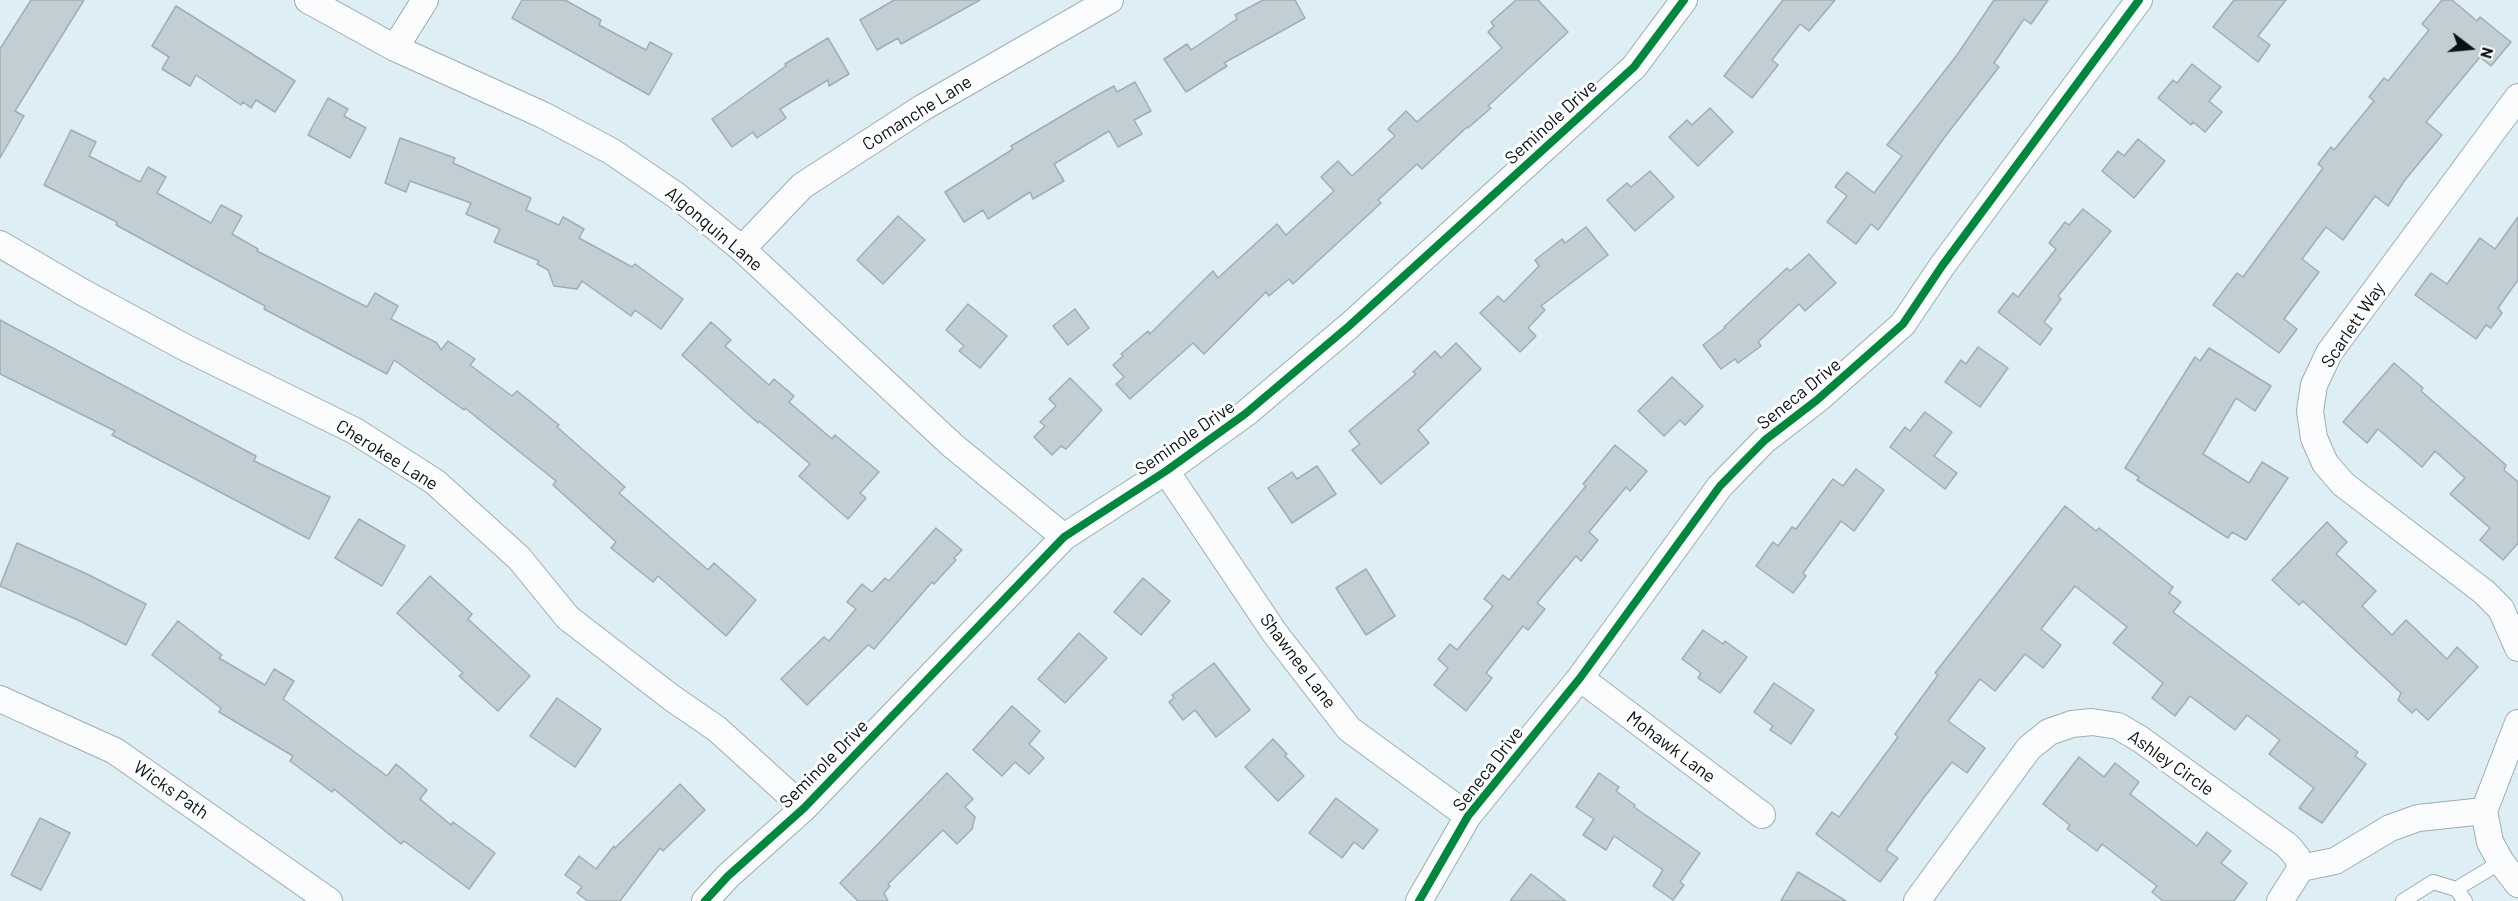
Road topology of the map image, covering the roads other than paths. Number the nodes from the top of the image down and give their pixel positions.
1 (308, 0) edge
2 (425, 0) edge
3 (1110, 0) edge
4 (1684, 0) edge
5 (2139, 0) edge
6 (395, 48) junction
7 (2518, 97) edge
8 (0, 244) edge
9 (742, 249) junction
10 (1166, 471) junction
11 (1064, 537) junction
12 (2510, 604) edge
13 (2518, 648) edge
14 (1580, 678) junction
15 (2, 704) edge
16 (2518, 723) edge
17 (804, 808) junction
18 (2484, 811) junction
19 (1762, 815) dead end
20 (1468, 816) junction
21 (2501, 862) junction
22 (2301, 868) junction
23 (2518, 884) edge
24 (2457, 889) junction
25 (330, 901) edge
26 (705, 901) edge
27 (1419, 901) edge
28 (1917, 901) edge
29 (2280, 901) edge
30 (2403, 901) edge
31 (2465, 901) edge

1 - 6 street, Algonquin Lane
2 - 6 street
3 - 9 street, Comanche Lane
4 - 10 street, Seminole Drive
5 - 14 street, Seneca Drive
6 - 9 street, Algonquin Lane
7 - 12 street, Scarlett Way
8 - 17 street, Cherokee Lane
9 - 11 street, Algonquin Lane
10 - 11 street, Seminole Drive
10 - 20 street, Shawnee Lane
11 - 17 street, Seminole Drive
12 - 13 street, Scarlett Way
14 - 19 street, Mohawk Lane
14 - 20 street, Seneca Drive
15 - 25 street, Wicks Path
16 - 18 street
17 - 26 street, Seminole Drive
18 - 21 street
18 - 22 street
20 - 27 street, Seneca Drive
21 - 23 street
21 - 24 lane
22 - 28 street, Ashley Circle
22 - 29 street
24 - 30 lane
24 - 31 lane

